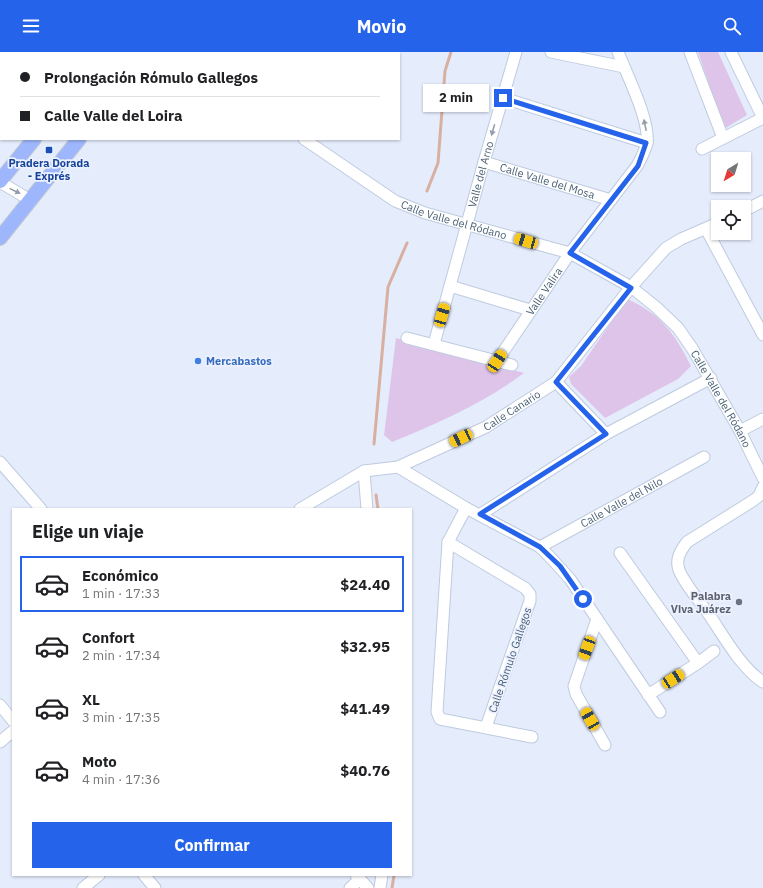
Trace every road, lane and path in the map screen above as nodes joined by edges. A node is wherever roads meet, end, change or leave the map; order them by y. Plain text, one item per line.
1 (516, 52) edge
2 (551, 52) edge
3 (618, 52) edge
4 (690, 52) edge
5 (731, 52) edge
6 (624, 67) junction
7 (503, 98) junction
8 (763, 118) edge
9 (723, 138) junction
10 (33, 140) edge
11 (78, 140) edge
12 (305, 140) edge
13 (646, 143) junction
14 (702, 149) dead end
15 (484, 162) junction
16 (0, 182) edge
17 (30, 200) junction
18 (611, 200) junction
19 (763, 201) edge
20 (751, 207) edge
21 (467, 224) junction
22 (711, 226) edge
23 (706, 229) junction
24 (0, 238) edge
25 (570, 253) junction
26 (450, 286) junction
27 (631, 288) junction
28 (530, 310) junction
29 (763, 335) edge
30 (407, 338) dead end
31 (434, 344) junction
32 (497, 361) junction
33 (512, 365) dead end
34 (710, 378) junction
35 (556, 382) junction
36 (763, 419) edge
37 (740, 431) junction
38 (606, 434) junction
39 (704, 457) dead end
40 (0, 462) edge
41 (398, 467) junction
42 (364, 471) junction
43 (763, 478) edge
44 (763, 487) edge
45 (40, 508) edge
46 (302, 508) edge
47 (367, 508) edge
48 (466, 508) junction
49 (480, 514) junction
50 (448, 542) junction
51 (540, 547) junction
52 (620, 553) dead end
53 (597, 619) junction
54 (714, 651) dead end
55 (698, 663) junction
56 (763, 682) edge
57 (648, 695) junction
58 (0, 705) edge
59 (660, 712) dead end
60 (12, 720) edge
61 (486, 727) junction
62 (12, 732) edge
63 (532, 737) dead end
64 (0, 742) edge
65 (605, 745) dead end
66 (98, 876) edge
67 (145, 876) edge
68 (382, 876) edge
69 (358, 877) edge
70 (83, 888) edge
71 (155, 888) edge
72 (350, 888) edge
73 (368, 888) edge
74 (380, 888) edge

1 - 7 street, Valle del Arno
2 - 6 street
3 - 6 street, Valle Valira
4 - 9 street
5 - 8 street
13 -> 6 street, Valle Valira
7 - 13 street
7 -> 15 street, Valle del Arno
8 - 9 street
9 - 14 street
10 - 16 main road
11 - 17 main road
12 - 21 street, Calle Valle del Ródano
13 - 18 street, Valle Valira
15 - 18 street, Calle Valle del Mosa
15 - 21 street, Valle del Arno
16 -> 17 street
17 - 24 main road
18 - 25 street, Valle Valira
19 - 20 street
21 - 25 street, Calle Valle del Ródano
21 - 26 street, Valle del Arno
22 - 23 street, Calle Canario
23 - 27 street, Calle Canario
23 - 29 street
25 - 27 street, Calle Valle del Ródano
25 - 28 street, Valle Valira
26 - 28 street
26 - 31 street, Valle del Arno
27 - 34 street, Calle Valle del Ródano
27 - 35 street, Calle Canario
28 - 32 street, Valle Valira
30 - 31 street
31 - 32 street
32 - 33 street
34 - 37 street, Calle Valle del Ródano
34 - 38 street
35 - 38 street
35 - 41 street, Calle Canario
36 - 37 street
37 - 43 street, Calle Valle del Ródano
38 - 49 street
39 - 51 street, Calle Valle del Nilo
40 - 45 street
41 - 42 street, Calle Canario
41 - 48 street
42 - 46 street, Calle Canario
42 - 47 street
44 - 56 street
48 - 49 street
48 - 50 street, Calle Rómulo Gallegos
49 - 51 street
50 - 61 street, Calle Rómulo Gallegos
50 - 61 street, Calle Rómulo Gallegos
51 - 53 street
52 - 55 street
53 - 57 street
53 - 65 street
54 - 55 street
55 - 57 street
57 - 59 street
58 - 60 street
61 - 63 street, Calle Rómulo Gallegos
62 - 64 street
66 - 70 street
67 - 71 street
68 - 74 street
69 - 72 street
69 - 73 street

